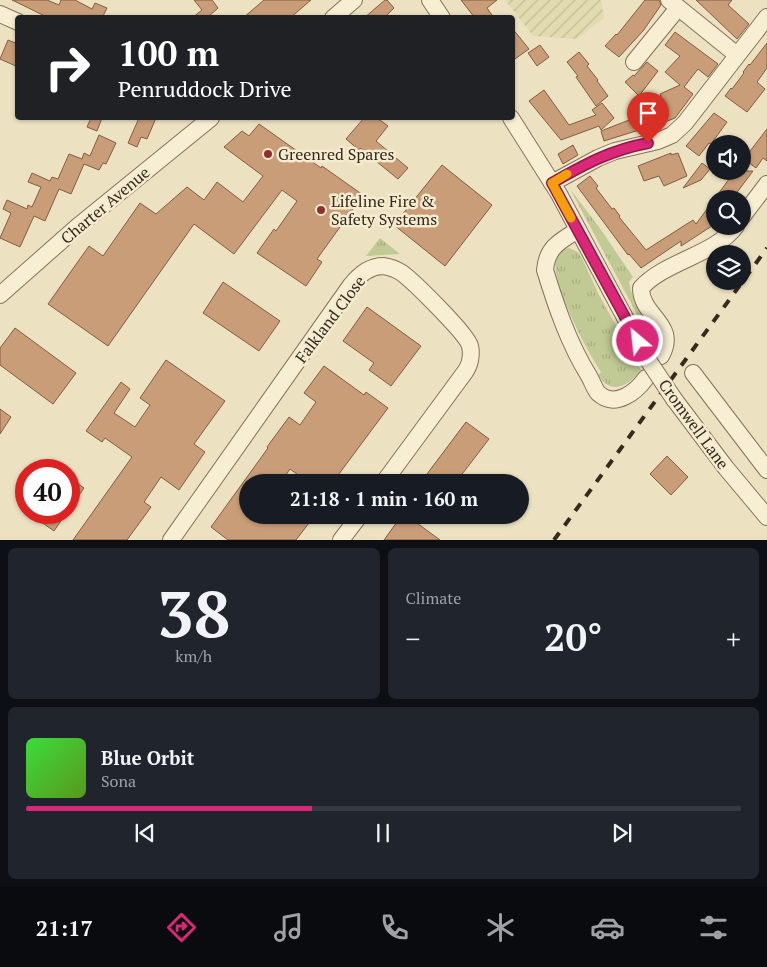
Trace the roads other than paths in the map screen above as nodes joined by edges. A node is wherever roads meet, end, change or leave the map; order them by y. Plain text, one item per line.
1 (354, 0) edge
2 (430, 0) edge
3 (674, 4) edge
4 (0, 14) edge
5 (336, 15) edge
6 (440, 15) edge
7 (767, 17) edge
8 (15, 21) edge
9 (737, 55) junction
10 (634, 62) dead end
11 (206, 120) edge
12 (512, 120) edge
13 (552, 183) junction
14 (767, 184) edge
15 (751, 205) edge
16 (578, 230) junction
17 (726, 235) edge
18 (0, 295) edge
19 (654, 357) junction
20 (693, 373) dead end
21 (646, 378) dead end
22 (767, 470) edge
23 (390, 474) edge
24 (767, 517) edge
25 (354, 524) edge
26 (171, 540) edge
27 (342, 540) edge

1 - 5 street
2 - 6 street
3 - 9 street
3 - 10 street
4 - 8 street
7 - 9 street
9 - 13 street
11 - 18 street, Charter Avenue
12 - 13 street, Cromwell Lane
13 - 16 street, Cromwell Lane
14 - 15 street
16 - 19 street, Cromwell Lane
16 - 21 street
17 - 19 street
19 - 24 street, Cromwell Lane, bridge
20 - 22 street
23 - 26 street, Falkland Close
25 - 27 street

